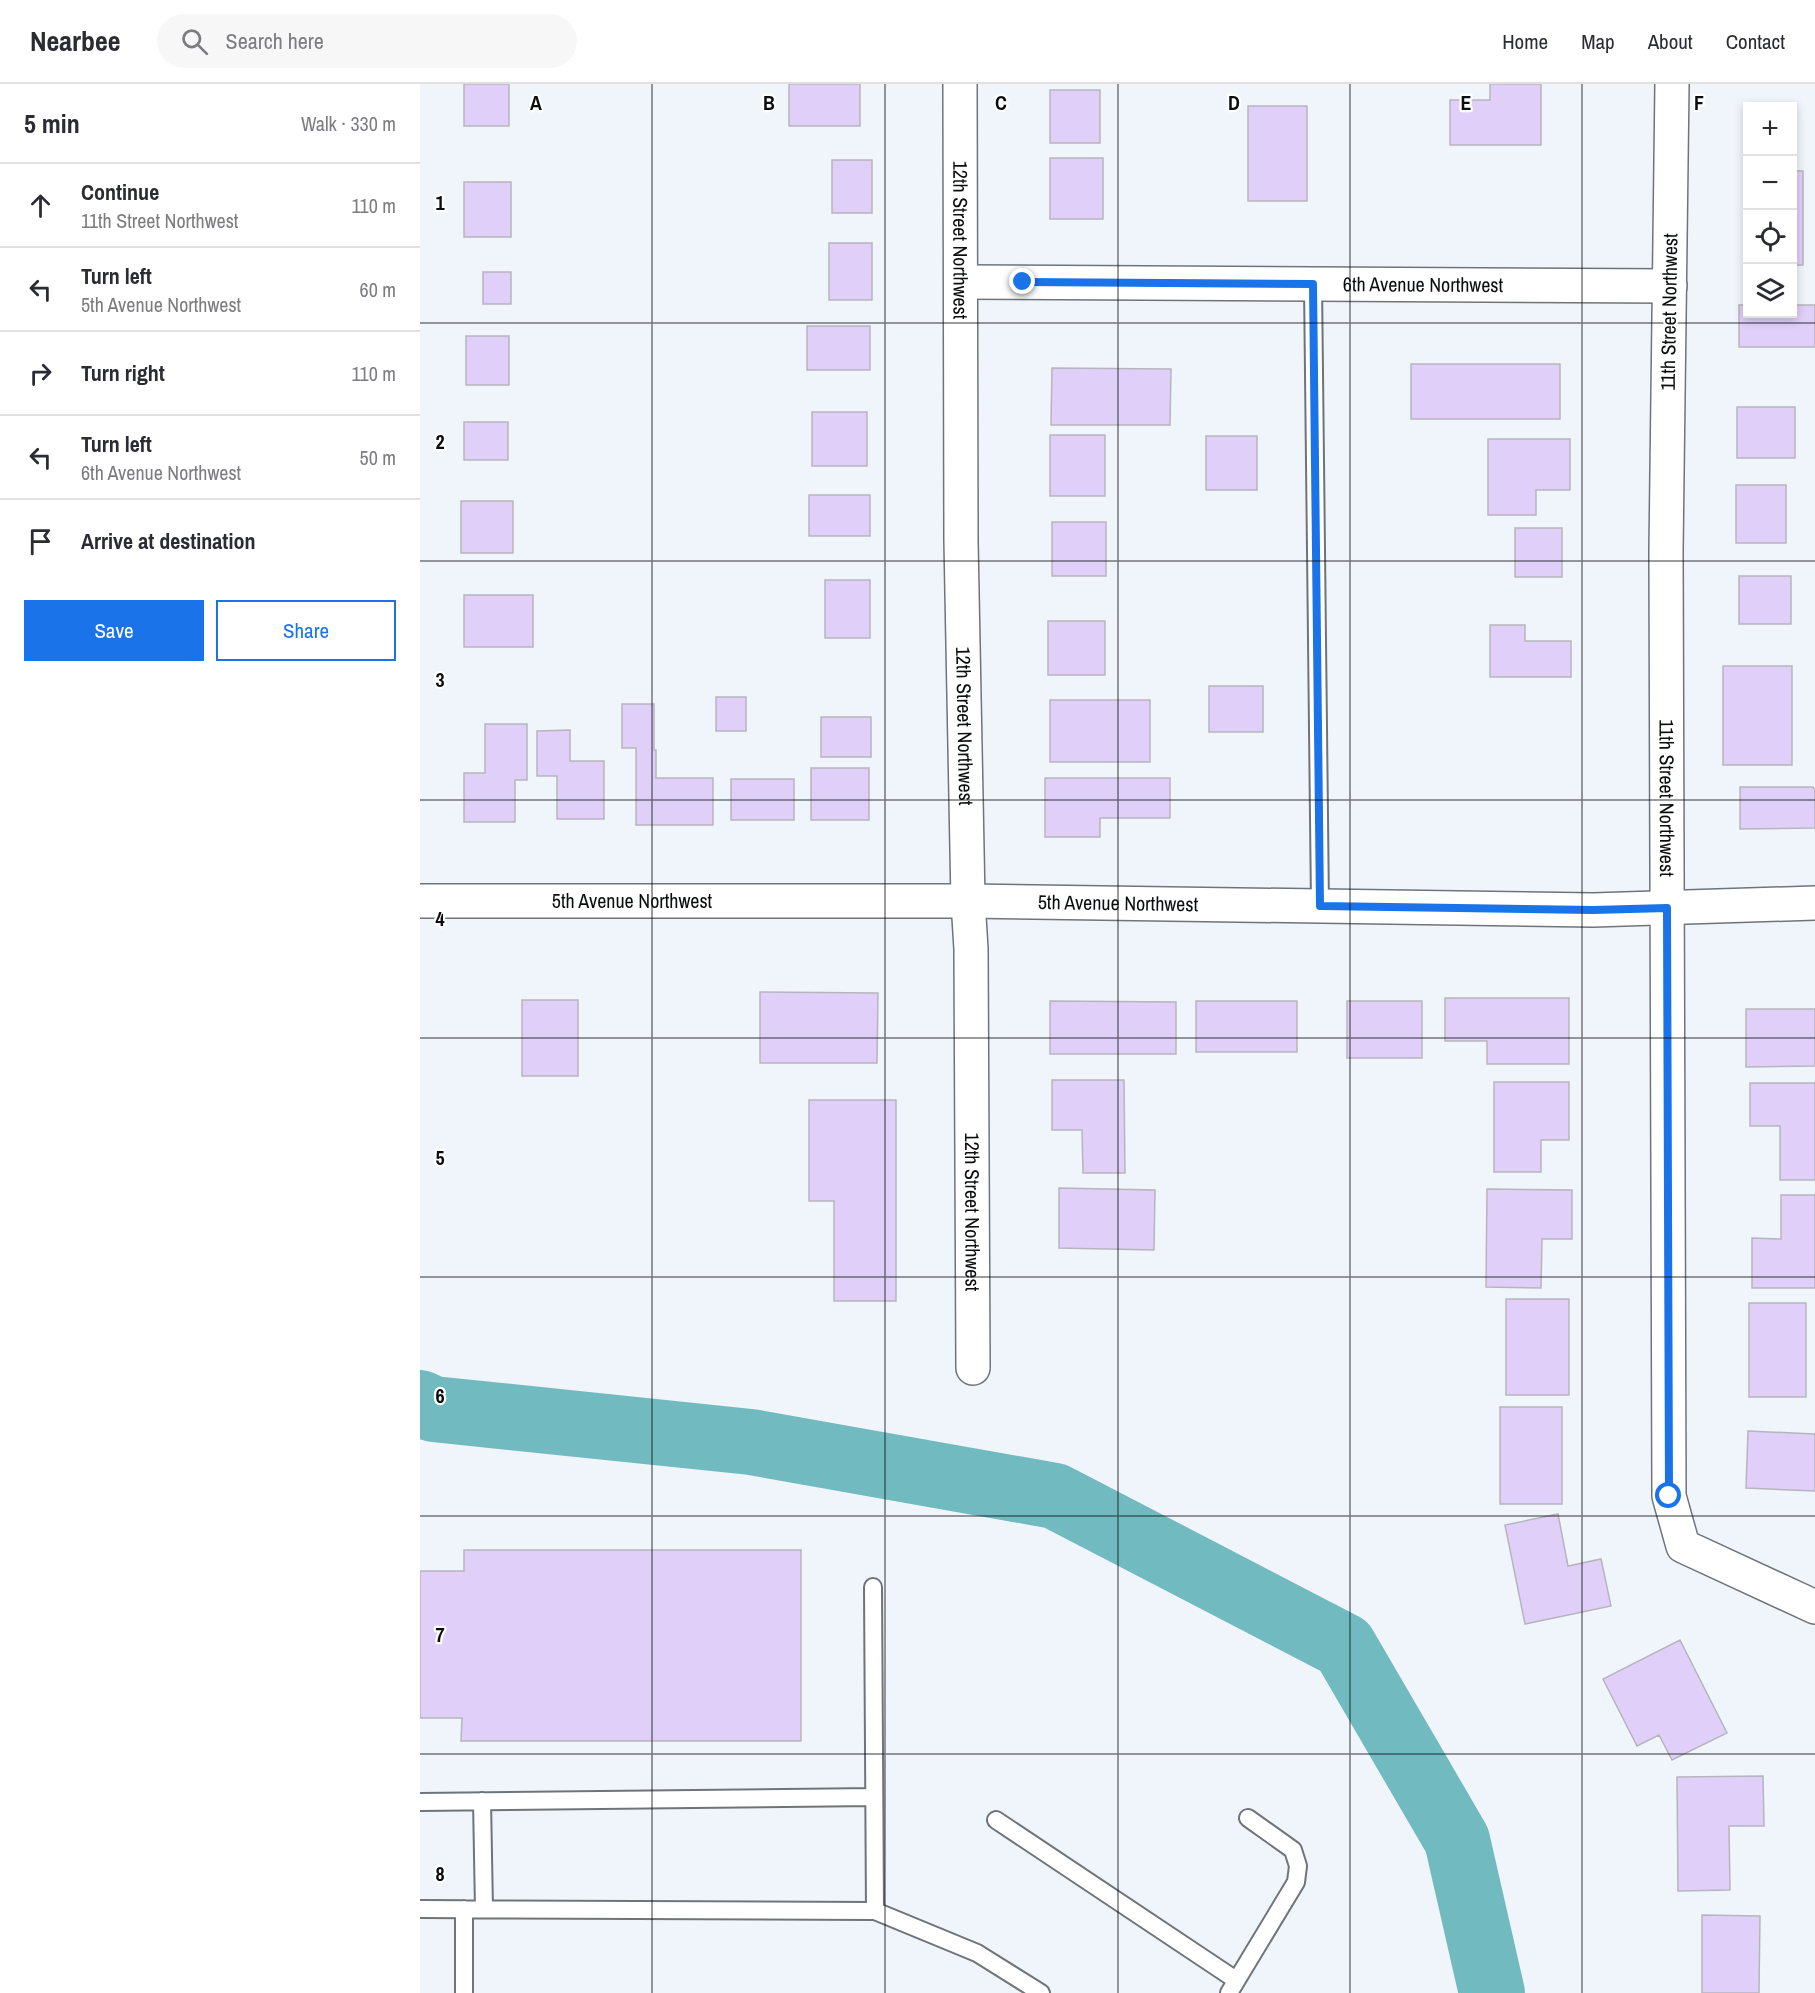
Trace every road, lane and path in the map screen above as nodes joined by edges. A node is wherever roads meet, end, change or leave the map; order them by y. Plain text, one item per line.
1 (960, 84) edge
2 (1672, 84) edge
3 (961, 282) junction
4 (1313, 284) junction
5 (1670, 286) junction
6 (420, 901) edge
7 (968, 901) junction
8 (1815, 903) edge
9 (1320, 906) junction
10 (1667, 908) junction
11 (973, 1368) dead end
12 (873, 1587) dead end
13 (1815, 1606) edge
14 (874, 1797) junction
15 (482, 1801) junction
16 (420, 1802) edge
17 (1248, 1818) dead end
18 (996, 1820) dead end
19 (420, 1909) edge
20 (464, 1909) junction
21 (484, 1909) junction
22 (875, 1911) junction
23 (1232, 1987) edge
24 (464, 1993) edge
25 (1041, 1993) edge

1 - 3 street, 12th Street Northwest
2 - 5 street, 11th Street Northwest
3 - 4 street, 6th Avenue Northwest
3 - 7 street, 12th Street Northwest
4 - 5 street, 6th Avenue Northwest
4 - 9 lane
5 - 10 street, 11th Street Northwest
6 - 7 street, 5th Avenue Northwest
7 - 9 street, 5th Avenue Northwest
7 - 11 street, 12th Street Northwest
8 - 10 street, 5th Avenue Northwest
9 - 10 street, 5th Avenue Northwest
10 - 13 street, 11th Street Northwest
12 - 14 lane
14 - 15 lane
14 - 22 lane
15 - 16 lane
15 - 21 lane
17 - 23 lane
18 - 23 lane
19 - 20 lane
20 - 21 lane
20 - 24 lane
21 - 22 lane
22 - 25 lane

